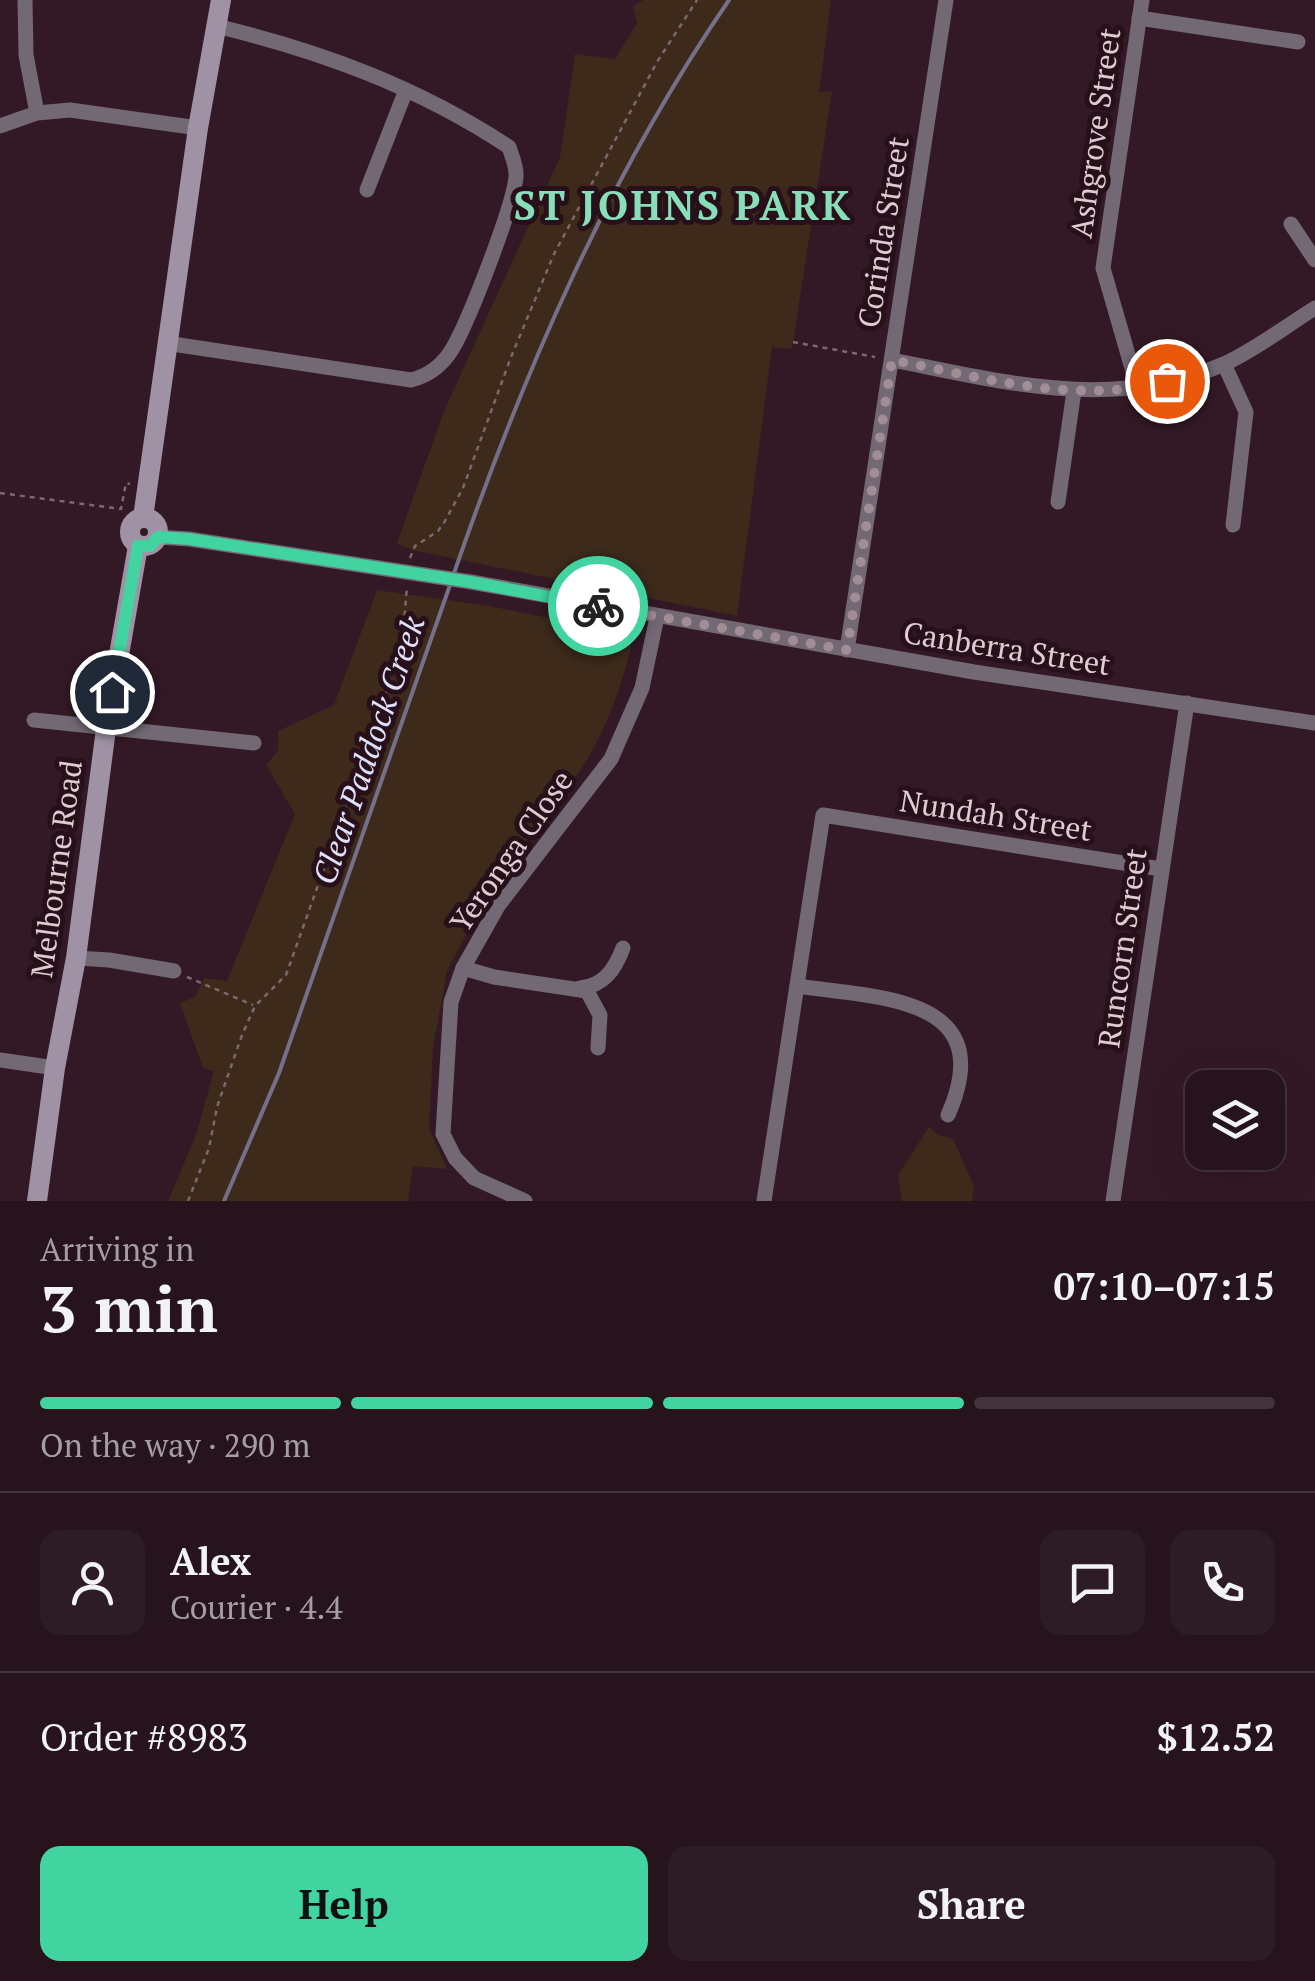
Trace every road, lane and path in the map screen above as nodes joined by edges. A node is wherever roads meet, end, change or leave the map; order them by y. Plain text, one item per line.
1 (24, 0) edge
2 (221, 0) edge
3 (697, 0) edge
4 (946, 0) edge
5 (1142, 0) edge
6 (1139, 18) junction
7 (216, 26) junction
8 (1298, 42) dead end
9 (406, 90) junction
10 (37, 114) junction
11 (0, 126) edge
12 (198, 128) junction
13 (367, 190) dead end
14 (1291, 224) dead end
15 (1315, 260) edge
16 (1315, 308) edge
17 (793, 342) dead end
18 (166, 343) junction
19 (892, 360) junction
20 (1224, 364) junction
21 (1138, 389) junction
22 (1074, 392) junction
23 (145, 486) junction
24 (0, 493) edge
25 (1058, 502) dead end
26 (1233, 525) dead end
27 (148, 541) junction
28 (410, 558) dead end
29 (407, 590) dead end
30 (656, 617) junction
31 (847, 650) junction
32 (1186, 703) junction
33 (34, 720) dead end
34 (1315, 723) edge
35 (106, 729) junction
36 (254, 743) dead end
37 (1161, 869) junction
38 (623, 948) dead end
39 (76, 958) junction
40 (463, 968) junction
41 (174, 972) joint
42 (797, 986) junction
43 (580, 988) junction
44 (255, 1006) junction
45 (598, 1048) dead end
46 (0, 1060) edge
47 (55, 1068) junction
48 (948, 1115) dead end
49 (37, 1201) edge
50 (188, 1201) edge
51 (525, 1201) edge
52 (764, 1201) edge
53 (1113, 1201) edge

1 - 10 street
2 - 7 street
3 - 28 path
4 - 19 street, Corinda Street
5 - 6 street, Ashgrove Street
6 - 8 street
6 - 21 street, Ashgrove Street
7 - 9 street
7 - 12 street
9 - 13 street
9 - 18 street
10 - 11 street
10 - 12 street
12 - 18 street
14 - 15 street
16 - 20 street
17 - 19 path
18 - 23 street
19 - 22 street
19 - 31 street, Corinda Street
20 - 21 street
20 - 26 street
21 - 22 street
22 - 25 street
23 - 24 path
23 - 27 street, Melbourne Road
27 - 30 street, Canberra Street
27 - 35 street, Melbourne Road
29 - 44 path
30 - 31 street, Canberra Street
30 - 40 street, Yeronga Close
31 - 32 street, Canberra Street
32 - 34 street, Canberra Street
32 - 37 street, Runcorn Street
33 - 35 street
35 - 36 street
35 - 39 street, Melbourne Road
37 - 42 street, Nundah Street
37 - 53 street, Runcorn Street
38 - 43 street
39 - 41 street
39 - 47 street, Melbourne Road
40 - 43 street
40 - 51 street, Yeronga Close
41 - 44 path
42 - 48 street
42 - 52 street
43 - 45 street
44 - 50 path
46 - 47 street
47 - 49 street, Melbourne Road

